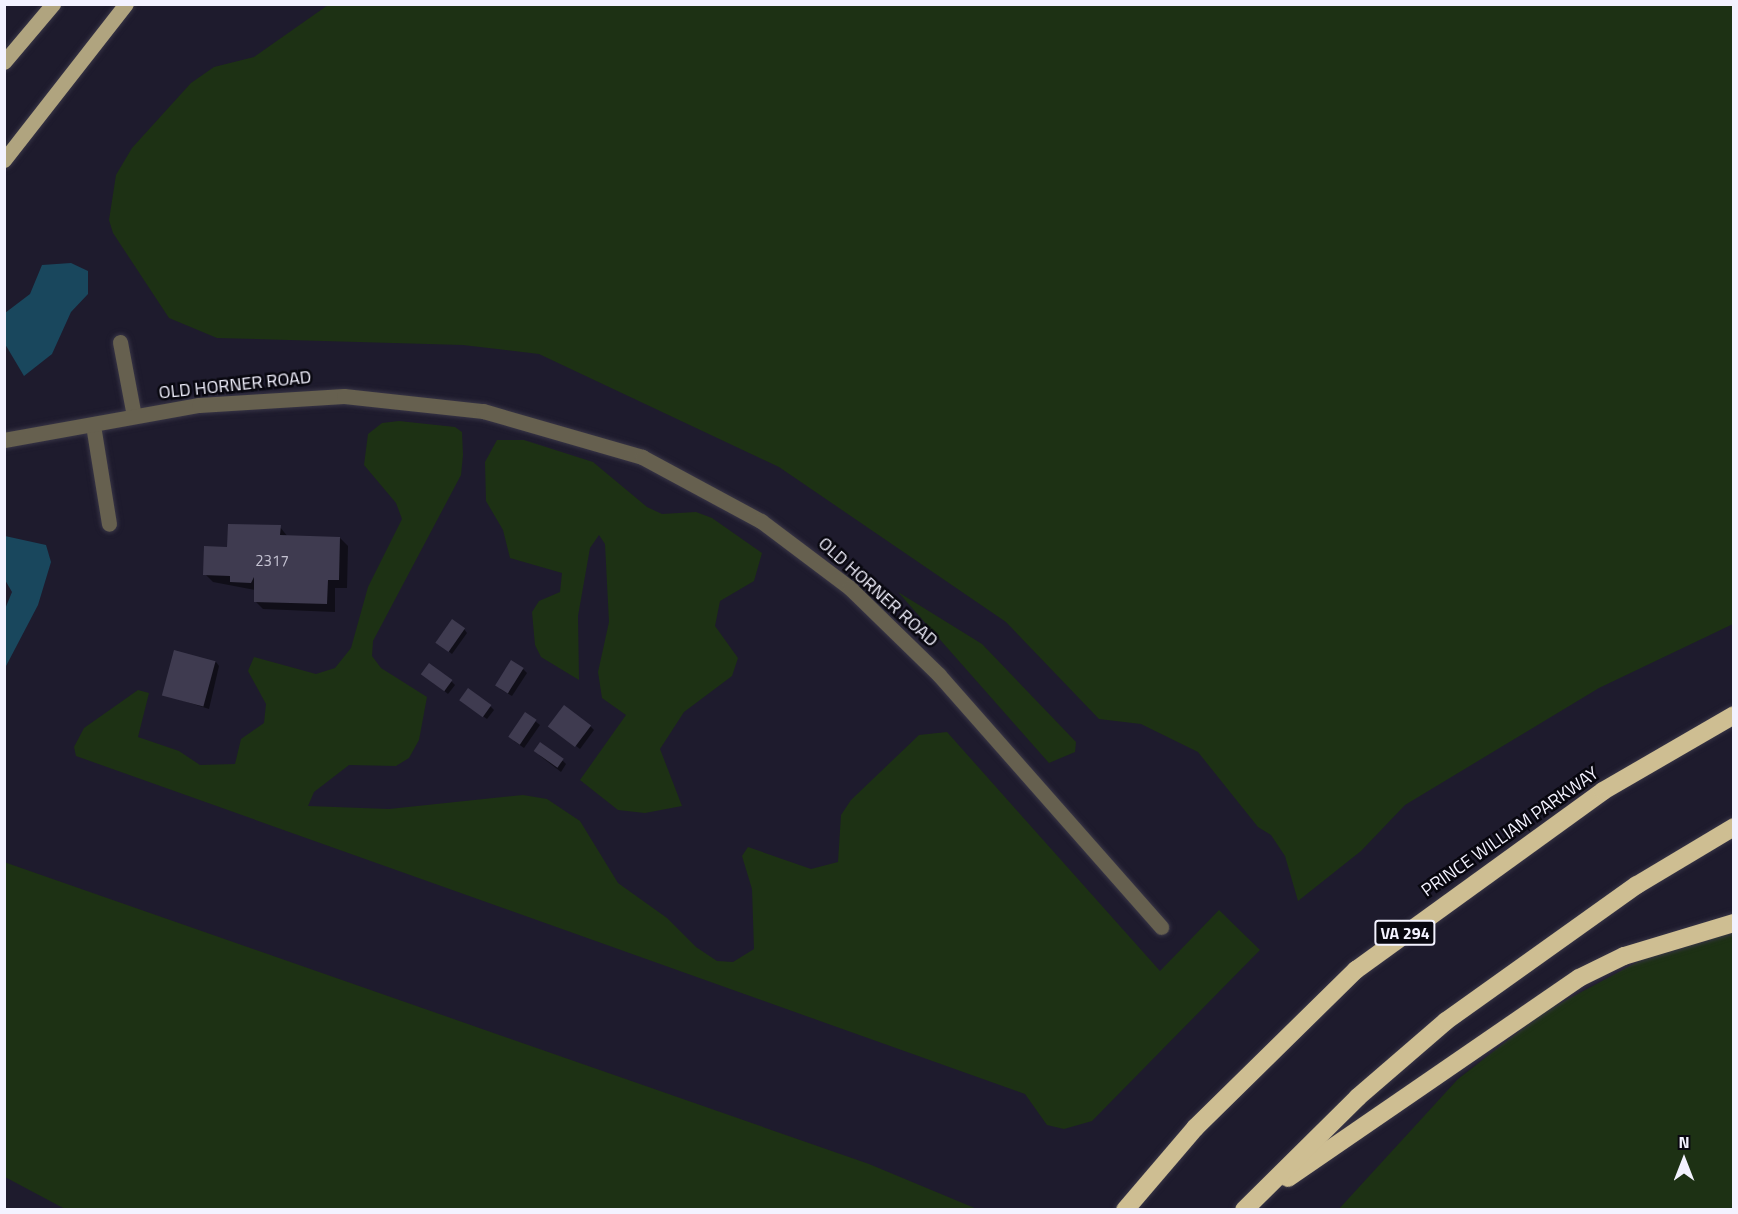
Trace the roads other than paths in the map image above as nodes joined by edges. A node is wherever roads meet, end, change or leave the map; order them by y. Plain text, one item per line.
1 (52, 4) edge
2 (126, 4) edge
3 (4, 62) edge
4 (4, 160) edge
5 (120, 342) dead end
6 (134, 416) junction
7 (93, 426) junction
8 (4, 440) edge
9 (110, 524) dead end
10 (1734, 716) edge
11 (1734, 827) edge
12 (1734, 923) edge
13 (1161, 927) dead end
14 (1195, 1128) junction
15 (1112, 1209) edge
16 (1125, 1209) edge
17 (1244, 1209) edge

1 - 3 main road
2 - 4 main road
5 - 6 street
6 - 7 street, OLD HORNER ROAD
6 - 13 street, OLD HORNER ROAD
7 - 8 street, OLD HORNER ROAD
7 - 9 street
10 - 14 highway, PRINCE WILLIAM PARKWAY / VA 294
11 - 17 highway
12 - 17 highway
14 - 15 highway
14 - 16 highway, PRINCE WILLIAM PARKWAY / VA 294

